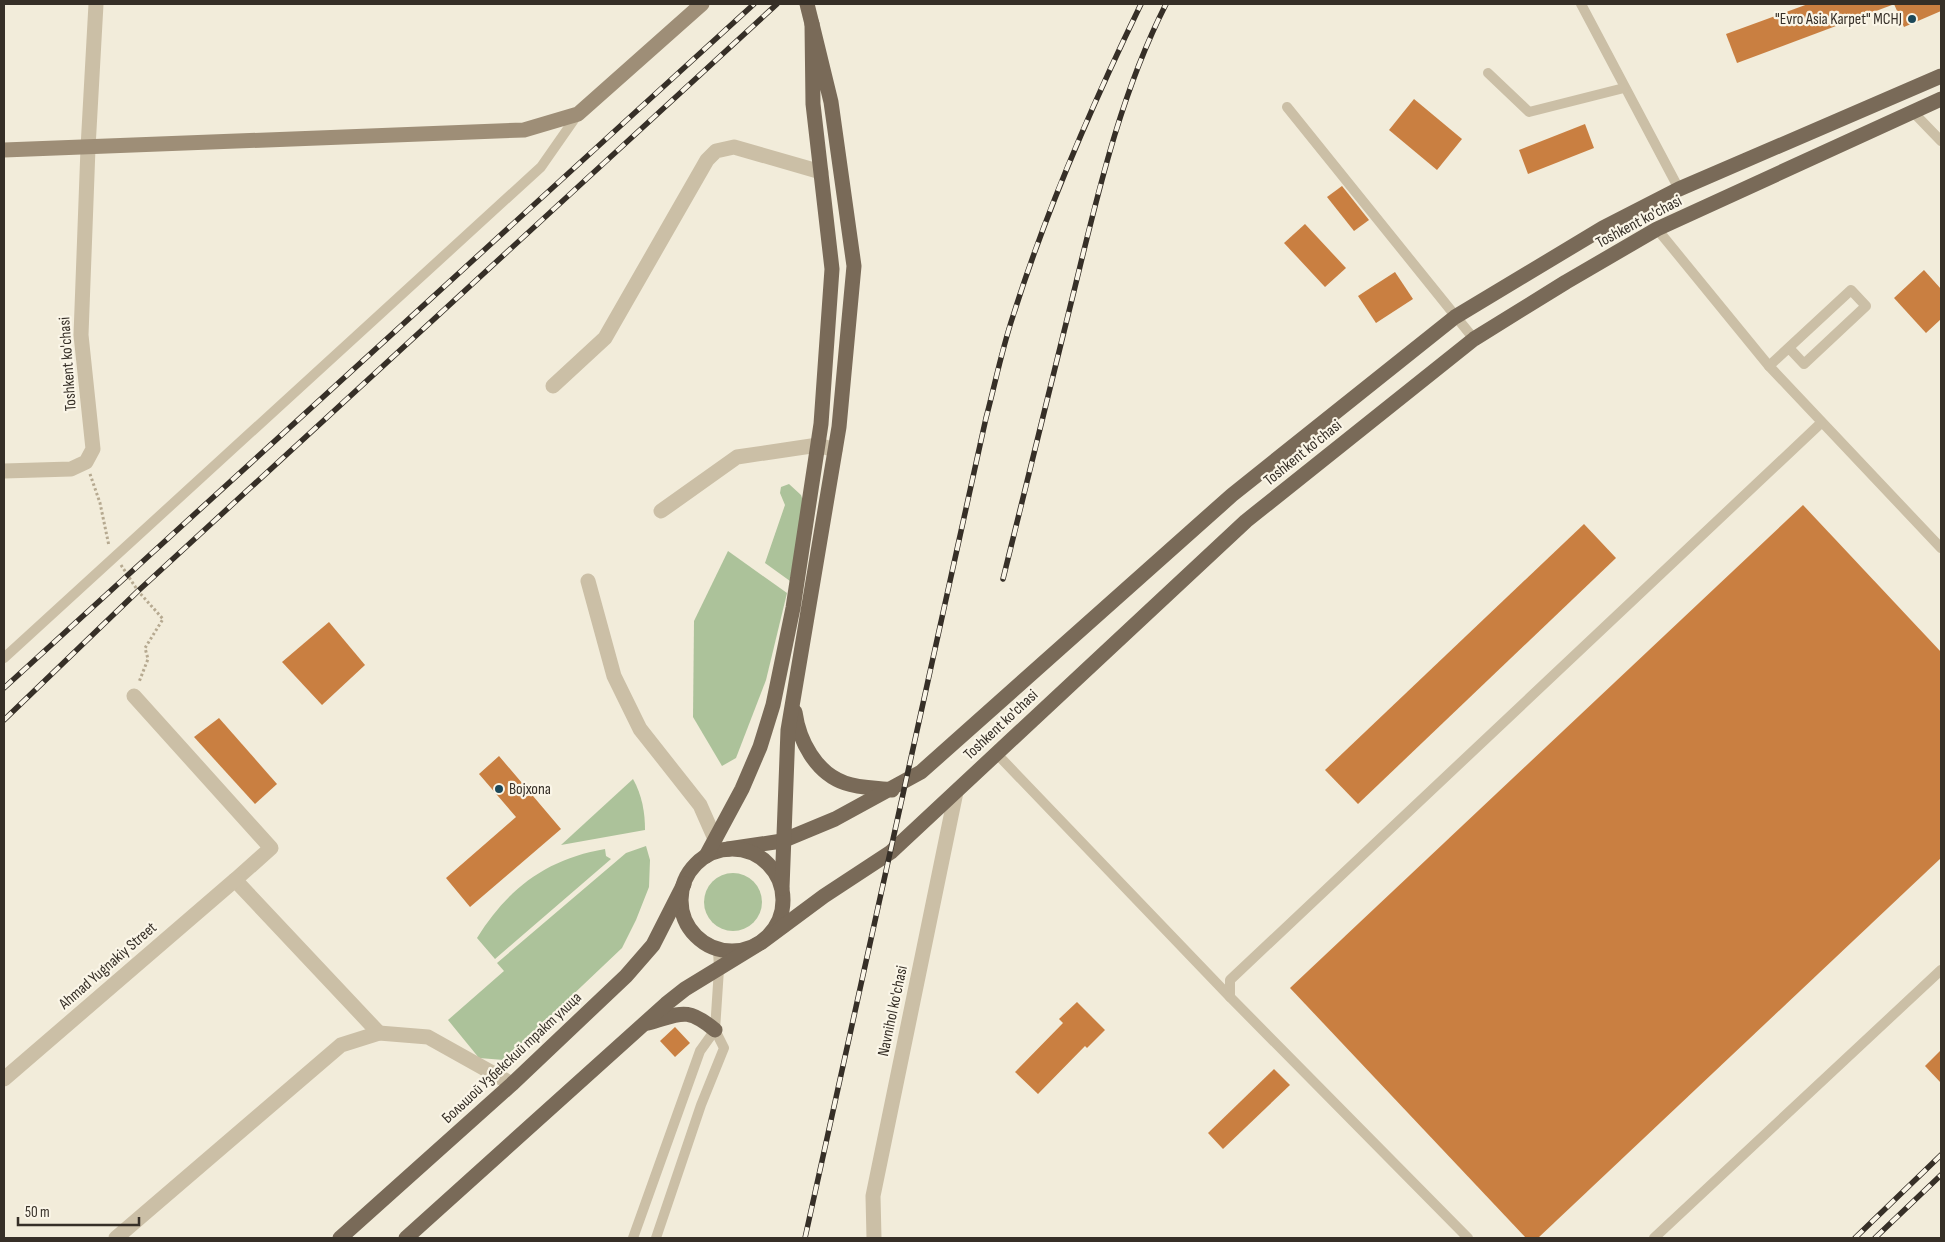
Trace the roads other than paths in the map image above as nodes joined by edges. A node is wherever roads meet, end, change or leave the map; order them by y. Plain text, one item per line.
1 (96, 4) edge
2 (702, 4) edge
3 (807, 4) edge
4 (1581, 4) edge
5 (812, 24) junction
6 (1488, 73) dead end
7 (1941, 76) edge
8 (1624, 88) junction
9 (1941, 99) edge
10 (1287, 107) dead end
11 (1913, 112) junction
12 (578, 114) junction
13 (1941, 142) edge
14 (88, 148) junction
15 (4, 150) edge
16 (821, 172) junction
17 (1679, 189) junction
18 (1658, 230) junction
19 (1455, 316) junction
20 (1474, 339) junction
21 (1788, 348) junction
22 (1769, 366) junction
23 (553, 386) dead end
24 (1821, 423) junction
25 (818, 445) junction
26 (835, 450) junction
27 (4, 471) edge
28 (661, 511) dead end
29 (1941, 548) edge
30 (588, 581) dead end
31 (4, 658) edge
32 (134, 696) road end
33 (794, 698) junction
34 (996, 752) junction
35 (892, 790) junction
36 (956, 792) junction
37 (715, 839) junction
38 (782, 841) junction
39 (728, 849) junction
40 (706, 856) junction
41 (235, 880) junction
42 (684, 884) junction
43 (782, 888) junction
44 (762, 942) junction
45 (718, 950) junction
46 (719, 969) junction
47 (1941, 970) edge
48 (1230, 997) junction
49 (641, 1025) junction
50 (715, 1030) junction
51 (379, 1033) junction
52 (4, 1079) edge
53 (512, 1084) junction
54 (116, 1238) edge
55 (340, 1238) edge
56 (406, 1238) edge
57 (633, 1238) edge
58 (656, 1238) edge
59 (874, 1238) edge
60 (1468, 1238) edge
61 (1654, 1238) edge

1 - 14 street, Toshkent ko'chasi
2 - 12 street
3 - 5 main road
4 - 8 lane
5 - 16 main road
5 - 26 main road
6 - 8 lane
7 - 17 main road, Toshkent ko'chasi
8 - 17 lane
9 - 11 main road, Toshkent ko'chasi
10 - 19 lane
11 - 13 lane
11 - 18 main road, Toshkent ko'chasi
12 - 14 street
12 - 31 lane
14 - 15 street
14 - 27 street, Toshkent ko'chasi
16 - 23 street
16 - 25 main road
17 - 19 main road, Toshkent ko'chasi
18 - 20 main road, Toshkent ko'chasi
18 - 22 lane
19 - 20 lane
19 - 35 main road, Toshkent ko'chasi
20 - 34 main road, Toshkent ko'chasi
21 - 21 lane
21 - 22 lane
22 - 24 lane
24 - 29 lane
24 - 48 lane
25 - 26 street
25 - 28 street
25 - 37 main road
26 - 33 main road
30 - 37 street
32 - 41 street, Ahmad Yugnakiy Street
33 - 35 main road
33 - 38 main road
34 - 36 main road, Toshkent ko'chasi
34 - 48 lane
35 - 38 main road, Toshkent ko'chasi
36 - 44 main road, Toshkent ko'chasi
36 - 59 street, Navnihol ko'chasi
37 - 40 main road
38 - 39 main road, Toshkent ko'chasi
38 - 43 main road
39 - 40 main road
39 - 43 main road
40 - 42 main road
41 - 51 street
41 - 52 street, Ahmad Yugnakiy Street
42 - 45 main road
42 - 53 main road, Большой Узбекский тракт улица
43 - 44 main road
44 - 45 main road
44 - 46 main road
45 - 46 lane
46 - 49 main road
46 - 50 lane
47 - 61 lane
48 - 60 lane
49 - 50 main road
49 - 56 main road
50 - 57 lane
50 - 58 lane
51 - 53 street
51 - 54 street
53 - 55 main road, Большой Узбекский тракт улица

